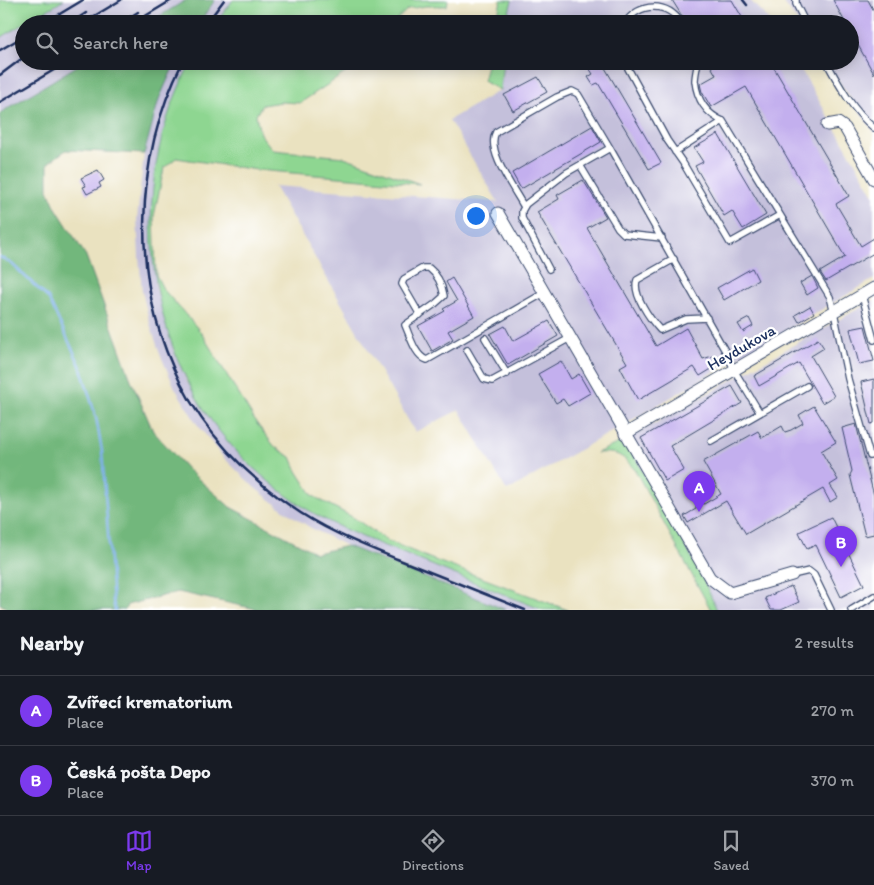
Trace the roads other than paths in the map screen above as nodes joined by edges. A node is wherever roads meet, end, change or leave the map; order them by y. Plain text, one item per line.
1 (796, 0) edge
2 (633, 15) edge
3 (677, 15) edge
4 (802, 15) edge
5 (629, 70) edge
6 (697, 70) edge
7 (831, 70) edge
8 (723, 121) junction
9 (826, 125) dead end
10 (874, 128) edge
11 (610, 148) junction
12 (675, 152) junction
13 (580, 164) junction
14 (874, 179) edge
15 (524, 206) junction
16 (498, 213) dead end
17 (780, 215) junction
18 (662, 238) junction
19 (674, 259) junction
20 (549, 269) dead end
21 (874, 288) edge
22 (544, 293) junction
23 (862, 295) junction
24 (834, 312) junction
25 (420, 315) junction
26 (707, 318) junction
27 (485, 338) dead end
28 (570, 338) junction
29 (874, 340) edge
30 (467, 350) dead end
31 (734, 370) junction
32 (507, 374) junction
33 (807, 386) dead end
34 (760, 413) junction
35 (625, 434) junction
36 (711, 441) dead end
37 (874, 455) edge
38 (792, 575) joint
39 (874, 596) edge
40 (831, 610) edge
41 (851, 610) edge

1 - 4 lane
2 - 3 lane
5 - 12 lane
6 - 8 lane
7 - 10 lane
8 - 12 lane
8 - 17 lane
9 - 14 street
11 - 13 lane
11 - 15 lane
11 - 18 lane
12 - 17 lane
13 - 15 lane
13 - 18 lane
15 - 20 lane
16 - 22 street
17 - 24 lane
18 - 19 lane
19 - 26 lane
19 - 26 lane
21 - 23 street, Heydukova
22 - 25 lane
22 - 28 street
23 - 24 street, Heydukova
23 - 29 lane
24 - 31 street, Heydukova
24 - 37 lane
25 - 25 lane
26 - 31 lane
27 - 32 lane
28 - 32 lane
28 - 35 street
30 - 32 lane
31 - 34 lane
31 - 35 street, Heydukova
33 - 34 lane
34 - 36 lane
35 - 38 street
38 - 40 lane
39 - 41 lane

